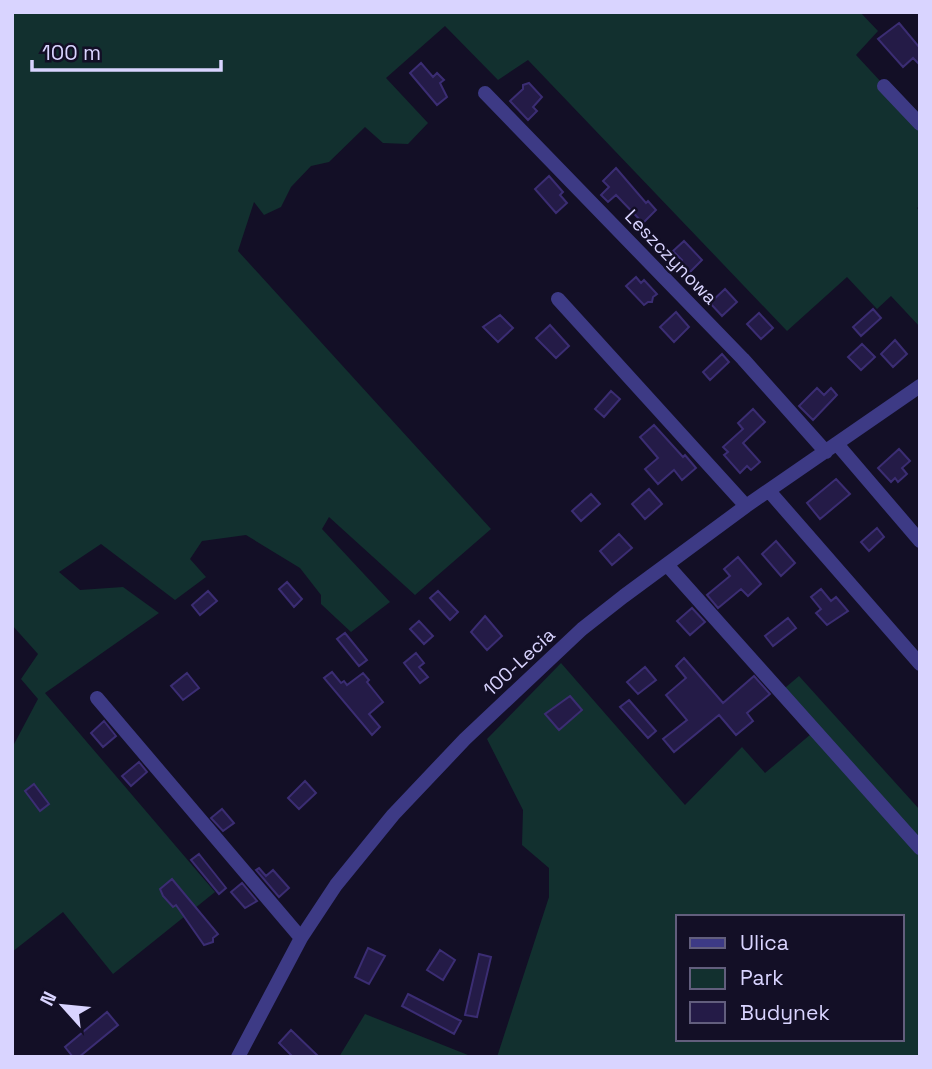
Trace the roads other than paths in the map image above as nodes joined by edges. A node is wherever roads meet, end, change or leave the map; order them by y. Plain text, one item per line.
1 (884, 86) dead end
2 (485, 93) dead end
3 (920, 124) edge
4 (558, 299) dead end
5 (920, 386) edge
6 (832, 448) junction
7 (769, 491) junction
8 (747, 506) junction
9 (920, 541) edge
10 (668, 566) junction
11 (920, 664) edge
12 (97, 698) dead end
13 (920, 848) edge
14 (301, 938) junction
15 (238, 1057) edge

1 - 3 street
2 - 6 street, Leszczynowa
4 - 8 street
5 - 6 street, 100-Lecia
6 - 7 street, 100-Lecia
6 - 9 street, Leszczynowa
7 - 8 street, 100-Lecia
7 - 11 street
8 - 10 street, 100-Lecia
10 - 13 street
10 - 14 street, 100-Lecia
12 - 14 street
14 - 15 street, 100-Lecia

